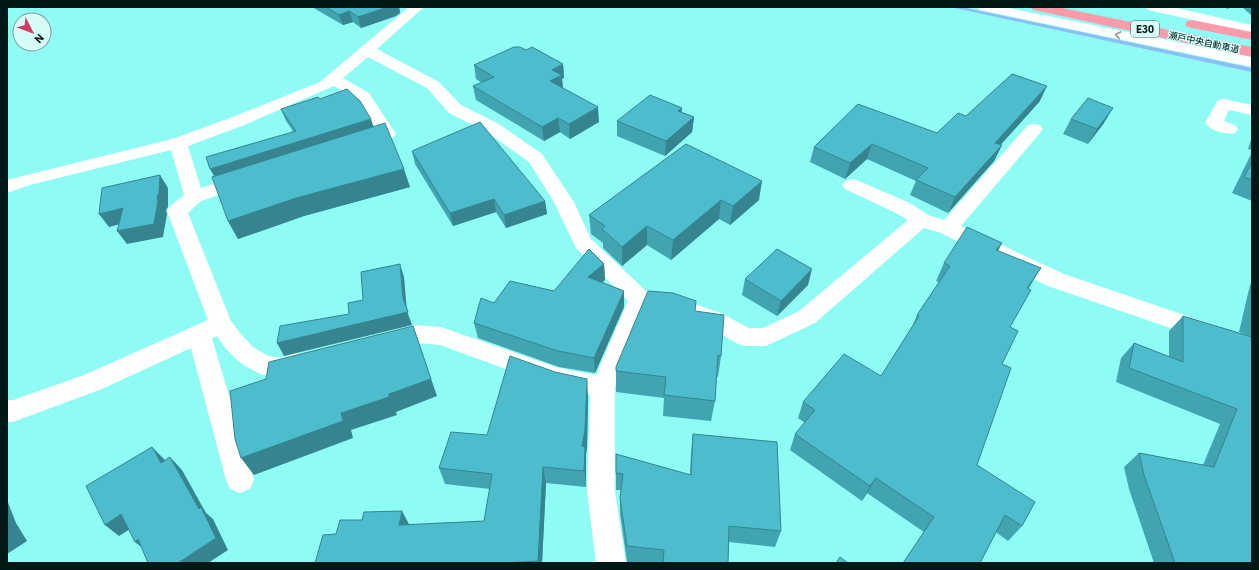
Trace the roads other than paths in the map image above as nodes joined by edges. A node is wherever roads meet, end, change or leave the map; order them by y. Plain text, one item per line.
1 (418, 7) edge
2 (984, 7) edge
3 (1038, 7) edge
4 (1154, 7) edge
5 (1139, 13) dead end
6 (1252, 29) edge
7 (1252, 36) edge
8 (367, 50) junction
9 (1252, 52) edge
10 (1252, 62) edge
11 (332, 79) junction
12 (1252, 110) edge
13 (1034, 129) dead end
14 (1229, 129) dead end
15 (178, 143) junction
16 (357, 144) edge
17 (261, 175) edge
18 (852, 185) dead end
19 (7, 187) edge
20 (194, 197) junction
21 (921, 220) junction
22 (948, 228) junction
23 (640, 299) junction
24 (210, 329) junction
25 (364, 347) edge
26 (1252, 347) edge
27 (318, 358) edge
28 (603, 387) junction
29 (7, 411) edge
30 (240, 480) dead end
31 (611, 563) edge

1 - 8 street
10 -> 2 street
3 - 9 highway, 瀬戸中央自動車道 / E30
4 - 6 street
5 - 7 highway, 瀬戸中央自動車道 / E30
8 - 11 street
8 - 23 street
11 - 15 street
11 - 16 street
12 - 14 street
13 - 22 street
15 - 19 street
15 - 20 street
17 - 20 street
18 - 21 street
20 - 24 street
21 - 22 street
21 - 23 street
22 - 26 street
23 - 28 street
24 - 27 street
24 - 29 street
24 - 30 street
25 - 28 street
28 - 31 street

